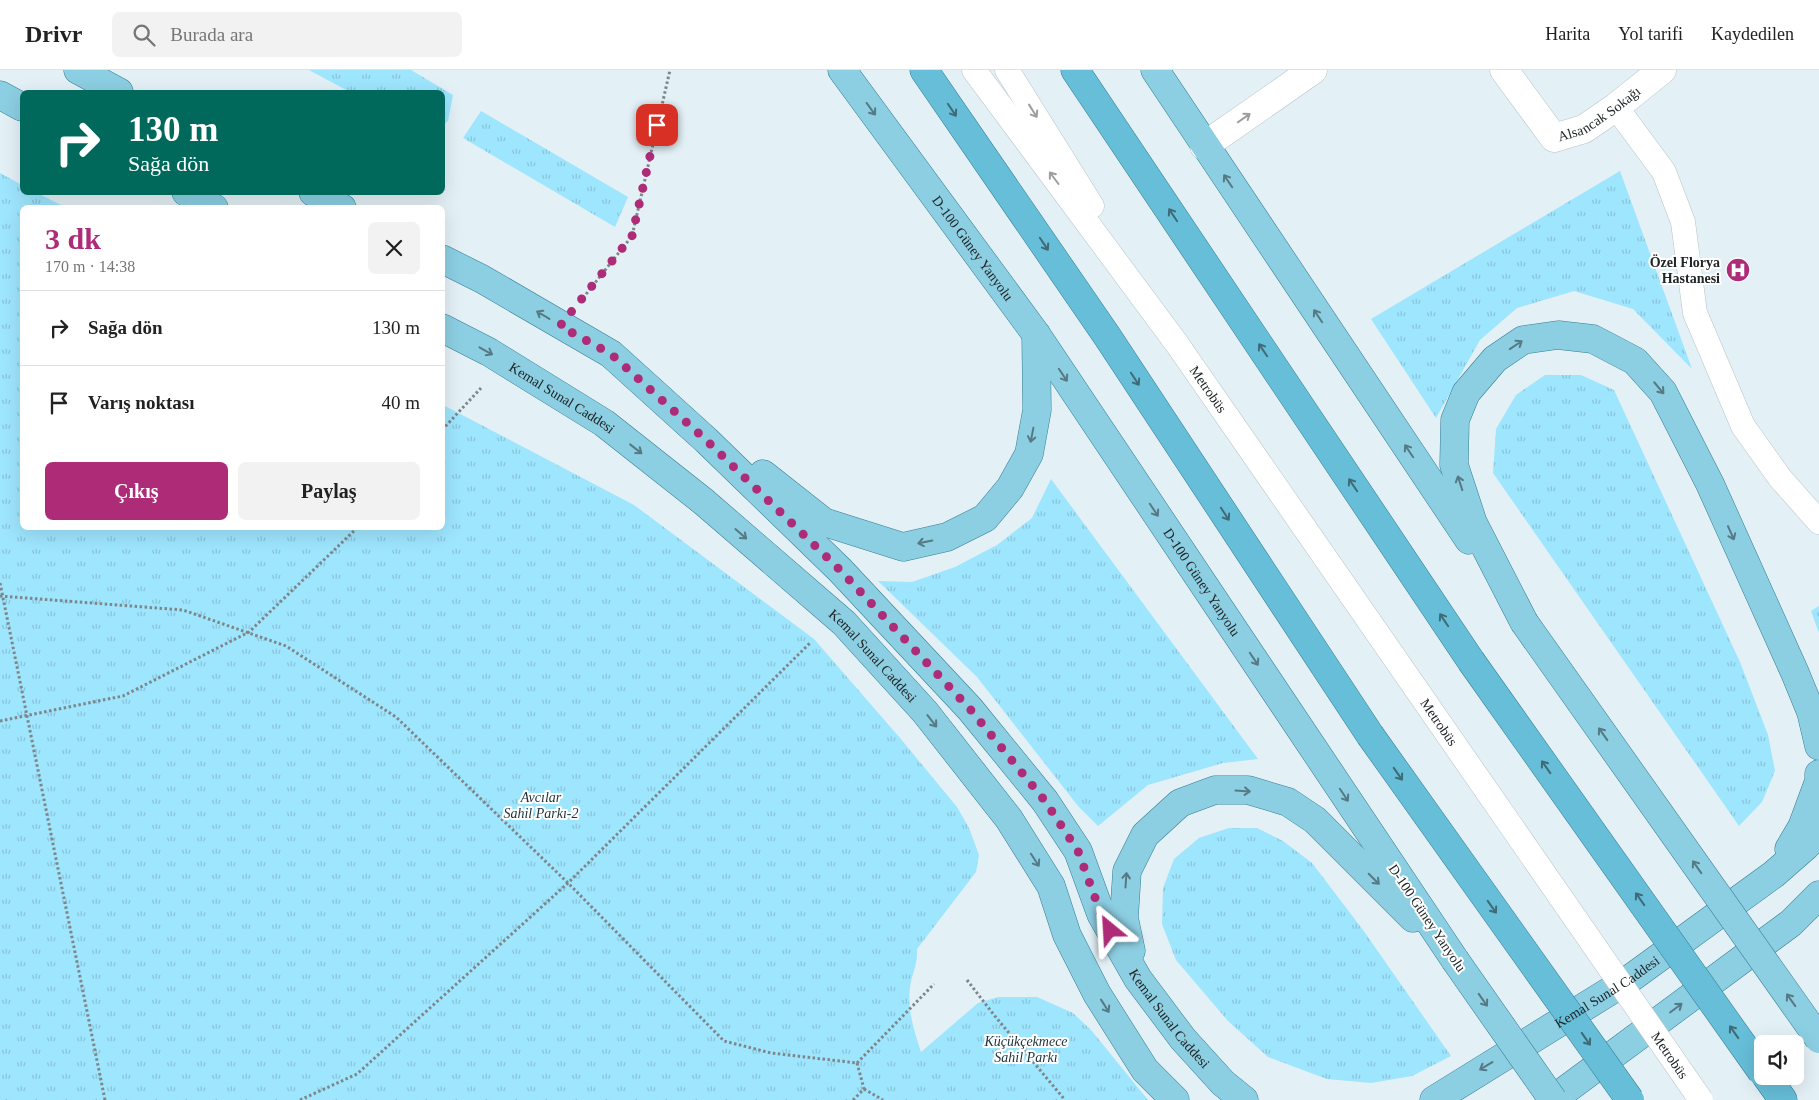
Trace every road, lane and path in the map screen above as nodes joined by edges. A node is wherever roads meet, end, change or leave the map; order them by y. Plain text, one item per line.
1 (78, 70) edge
2 (670, 70) edge
3 (842, 70) edge
4 (924, 70) edge
5 (974, 70) edge
6 (1007, 70) edge
7 (1075, 70) edge
8 (1155, 70) edge
9 (1313, 70) edge
10 (1504, 70) edge
11 (1662, 70) edge
12 (115, 90) edge
13 (0, 95) edge
14 (20, 106) edge
15 (1616, 107) junction
16 (1204, 146) junction
17 (191, 195) edge
18 (318, 195) edge
19 (209, 205) edge
20 (337, 205) edge
21 (445, 260) edge
22 (560, 326) junction
23 (445, 330) edge
24 (1036, 334) junction
25 (1178, 344) junction
26 (505, 362) junction
27 (445, 427) edge
28 (706, 440) junction
29 (1819, 522) edge
30 (355, 530) edge
31 (0, 583) edge
32 (1, 596) edge
33 (837, 616) junction
34 (1524, 622) junction
35 (249, 632) junction
36 (26, 716) junction
37 (0, 721) edge
38 (1819, 746) edge
39 (1819, 774) edge
40 (1819, 831) edge
41 (1774, 874) junction
42 (568, 883) junction
43 (1819, 896) edge
44 (1819, 923) edge
45 (1773, 936) junction
46 (1455, 960) junction
47 (1138, 979) junction
48 (967, 980) dead end
49 (934, 984) dead end
50 (1819, 1040) edge
51 (1754, 1061) edge
52 (857, 1063) junction
53 (1772, 1085) edge
54 (864, 1089) junction
55 (105, 1100) edge
56 (300, 1100) edge
57 (853, 1100) edge
58 (883, 1100) edge
59 (1065, 1100) edge
60 (1175, 1100) edge
61 (1244, 1100) edge
62 (1434, 1100) edge
63 (1552, 1100) edge
64 (1630, 1100) edge
65 (1701, 1100) edge
66 (1783, 1100) edge

1 - 12 main road
2 - 22 path
3 -> 24 main road, D-100 Güney Yanyolu
4 -> 64 highway, bridge
25 -> 5 lane, Metrobüs
6 -> 25 lane, Metrobüs
51 -> 7 highway, bridge
8 - 16 main road
16 -> 9 street
10 - 15 street, Alsancak Sokağı
11 - 15 street, Alsancak Sokağı
13 - 14 main road
15 - 29 lane
34 -> 16 main road
17 - 19 main road
18 - 20 main road
22 -> 21 main road, Kemal Sunal Caddesi
22 - 28 main road, Kemal Sunal Caddesi
23 -> 26 main road, Kemal Sunal Caddesi
24 -> 28 main road
24 -> 46 main road, D-100 Güney Yanyolu
25 - 65 lane, Metrobüs, bridge
26 - 27 path
26 -> 33 main road, Kemal Sunal Caddesi
28 - 47 main road, Kemal Sunal Caddesi
30 - 35 path
31 - 32 path
32 - 35 path
32 - 36 path
33 - 42 path
33 -> 60 main road, Kemal Sunal Caddesi
34 -> 38 main road
50 -> 34 main road, bridge
35 - 36 path
35 - 42 path
36 - 37 path
36 - 55 path
39 - 41 main road
40 - 41 main road, Kemal Sunal Caddesi
41 -> 62 main road, Kemal Sunal Caddesi
42 - 52 path
42 - 56 path
43 - 45 main road
44 - 45 main road
63 -> 45 main road
47 -> 46 main road
46 -> 63 main road, D-100 Güney Yanyolu, bridge
47 - 61 main road, Kemal Sunal Caddesi
48 - 59 path
49 - 52 path
52 - 54 path
53 - 66 highway
54 - 57 path
54 - 58 path

